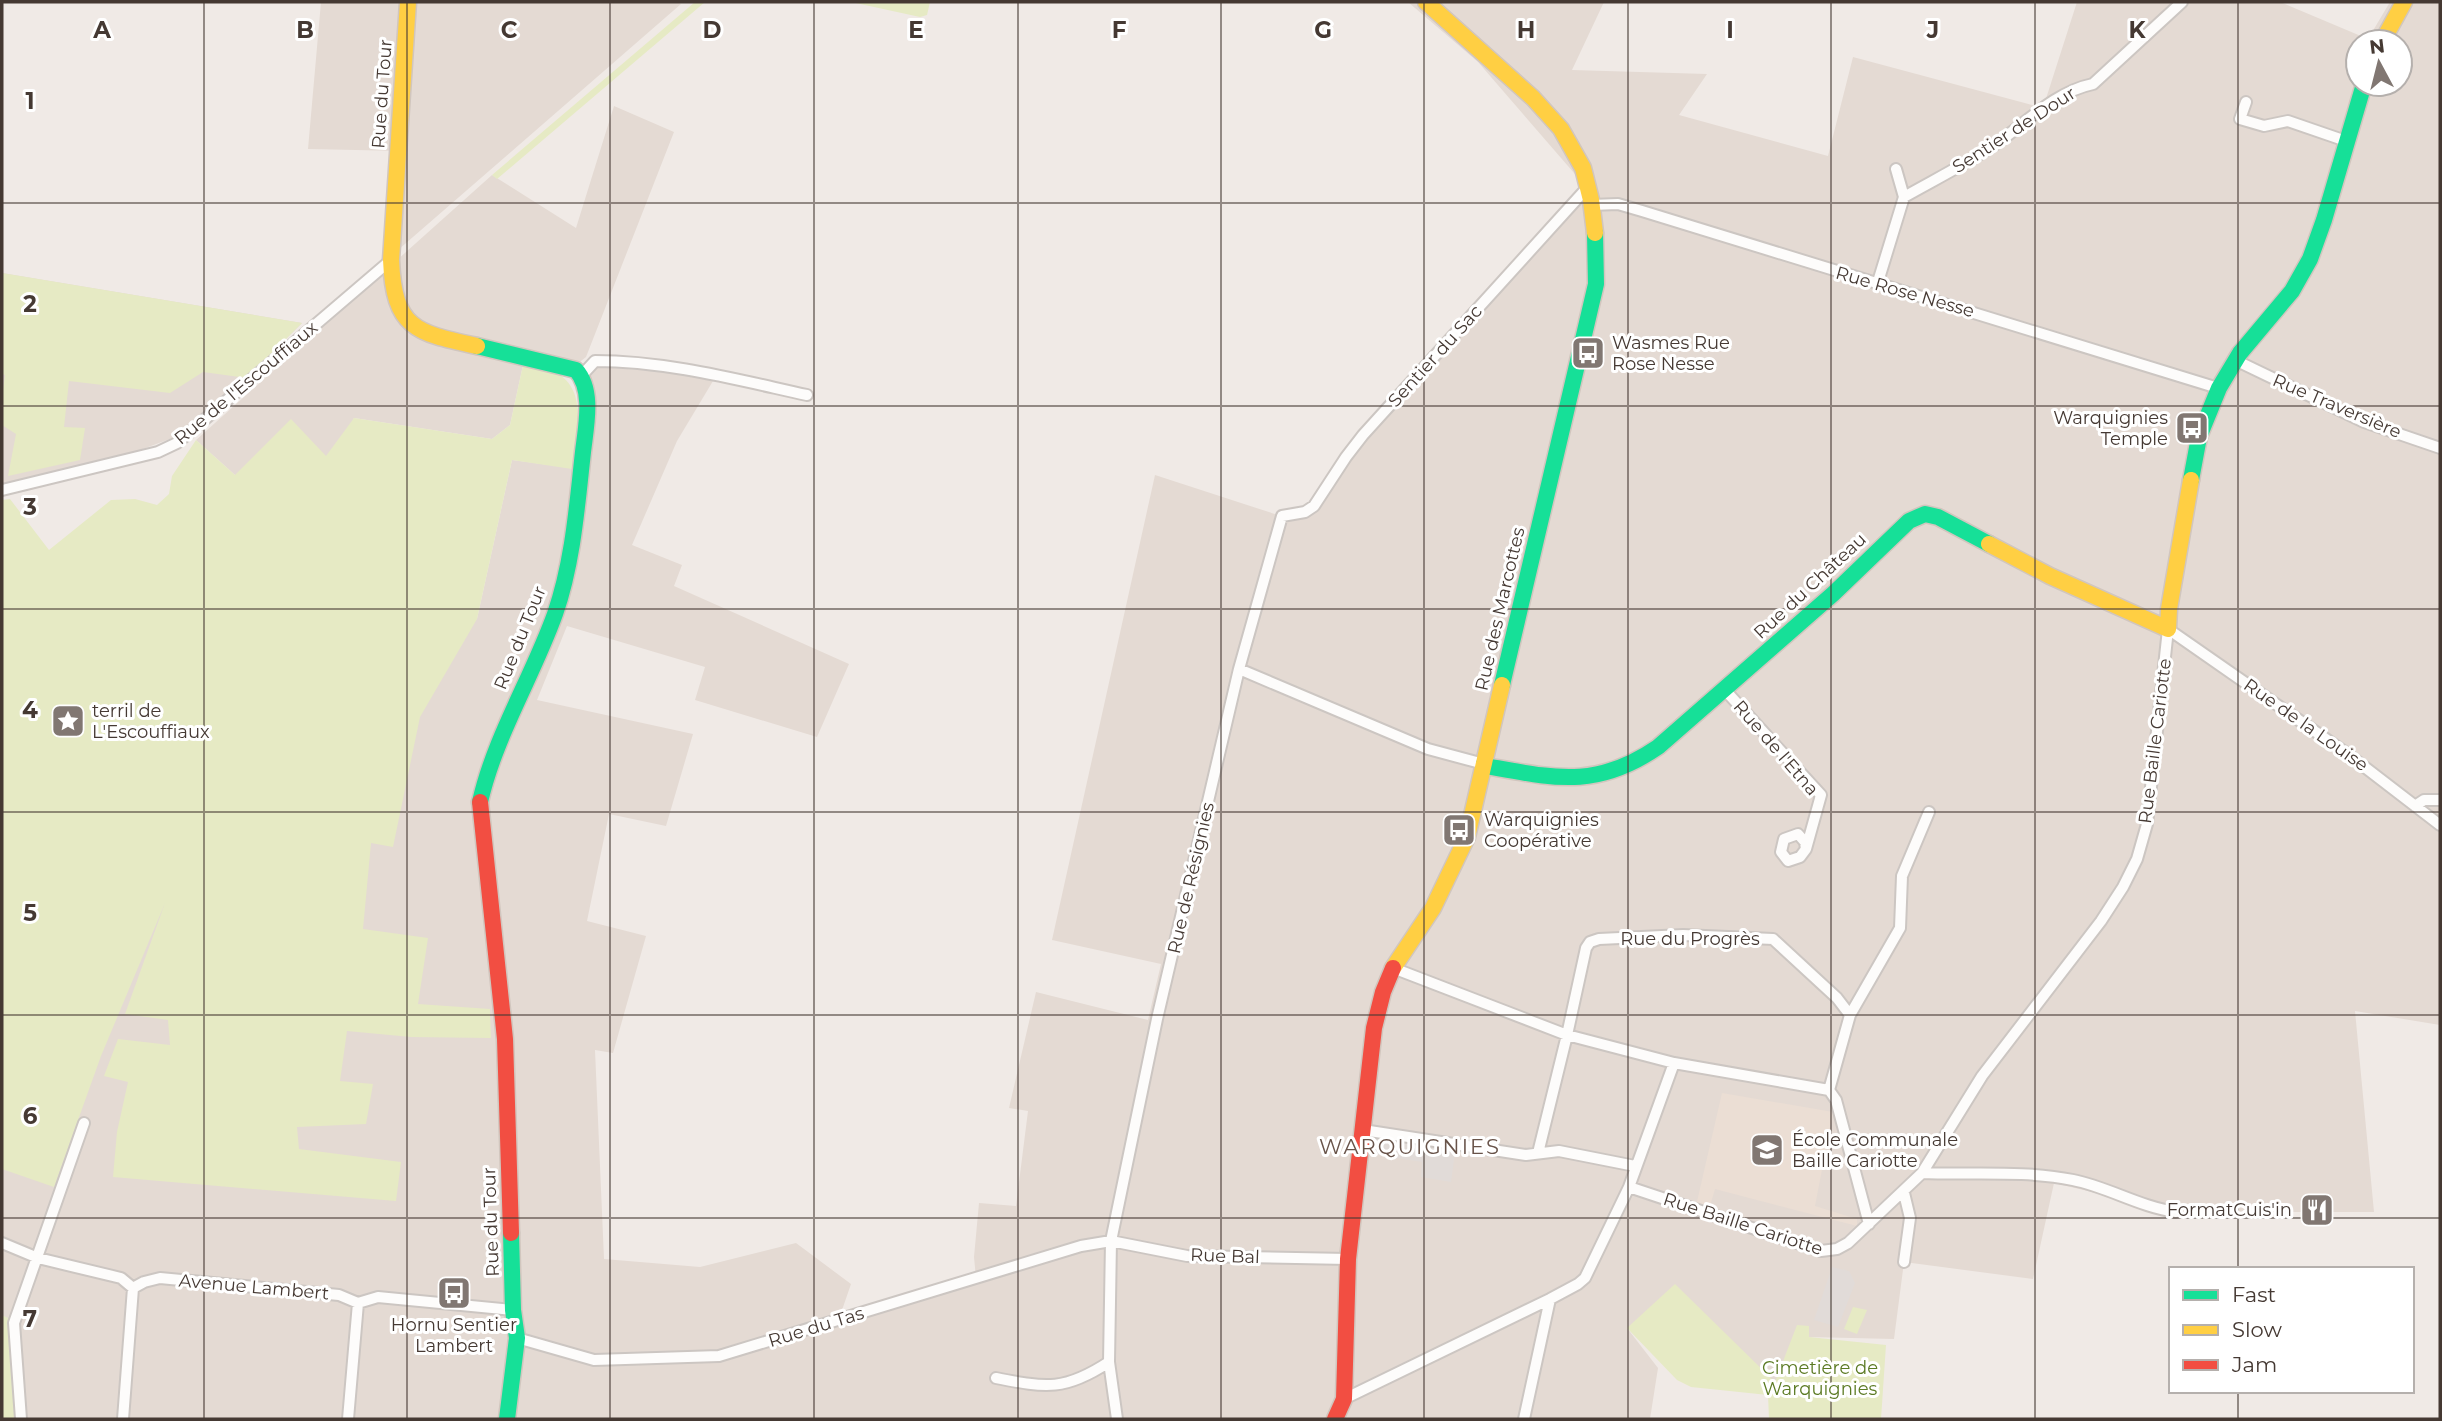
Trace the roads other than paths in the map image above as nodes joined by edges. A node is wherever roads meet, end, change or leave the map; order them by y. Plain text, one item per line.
1 (408, 2) edge
2 (1426, 2) edge
3 (2182, 2) edge
4 (2404, 2) edge
5 (2390, 28) edge
6 (2360, 98) edge
7 (2246, 102) dead end
8 (2346, 141) junction
9 (1896, 169) dead end
10 (1587, 188) junction
11 (1904, 197) junction
12 (1591, 205) junction
13 (391, 260) junction
14 (1877, 285) junction
15 (2235, 360) junction
16 (582, 375) junction
17 (2218, 388) junction
18 (807, 395) dead end
19 (2440, 448) edge
20 (2, 491) edge
21 (1282, 516) joint
22 (2168, 629) junction
23 (1239, 669) junction
24 (1724, 689) junction
25 (1484, 764) junction
26 (2440, 800) edge
27 (2415, 806) junction
28 (1929, 812) dead end
29 (2440, 825) edge
30 (1806, 849) dead end
31 (1393, 968) junction
32 (1850, 1015) junction
33 (1567, 1035) junction
34 (1674, 1063) junction
35 (1829, 1090) junction
36 (84, 1123) dead end
37 (1363, 1130) junction
38 (1538, 1153) junction
39 (1635, 1166) junction
40 (1922, 1173) junction
41 (1629, 1187) junction
42 (1904, 1193) junction
43 (2176, 1212) dead end
44 (1869, 1224) junction
45 (2, 1243) edge
46 (1110, 1245) junction
47 (37, 1258) junction
48 (1348, 1259) junction
49 (1904, 1262) dead end
50 (133, 1288) junction
51 (1550, 1299) junction
52 (358, 1303) junction
53 (513, 1310) junction
54 (517, 1338) junction
55 (1109, 1362) junction
56 (996, 1378) dead end
57 (1344, 1399) junction
58 (21, 1419) edge
59 (123, 1419) edge
60 (348, 1419) edge
61 (507, 1419) edge
62 (1117, 1419) edge
63 (1335, 1419) edge
64 (1524, 1419) edge

1 - 13 street, Rue du Tour
2 - 10 street, Rue des Marcottes
3 - 11 street, Sentier de Dour
4 - 5 street
6 - 8 street
7 - 8 street
8 - 15 street
9 - 11 street
10 - 12 street, Rue des Marcottes
10 - 21 street, Sentier du Sac
11 - 14 street
12 - 14 street, Rue Rose Nesse
12 - 25 street, Rue des Marcottes
13 - 16 street, Rue du Tour
13 - 20 street, Rue de l'Escouffiaux
14 - 17 street, Rue Rose Nesse
15 - 17 street
15 - 19 street, Rue Traversière
16 - 18 street
16 - 53 street, Rue du Tour
17 - 22 street
21 - 23 street, Rue de Résignies
22 - 24 street, Rue du Château
22 - 27 street, Rue de la Louise
22 - 40 street, Rue Baille Cariotte
23 - 25 street
23 - 46 street, Rue de Résignies
24 - 25 street, Rue du Château
24 - 30 street, Rue de l'Etna
25 - 31 street, Rue des Marcottes
26 - 27 street
27 - 29 street, Rue de la Louise
28 - 32 street
31 - 33 street
31 - 37 street, Rue des Marcottes
32 - 33 street, Rue du Progrès
32 - 35 street
33 - 34 street
33 - 38 street
34 - 35 street
34 - 39 street
35 - 44 street
36 - 47 street
37 - 38 street
37 - 48 street, Rue des Marcottes
38 - 39 street
39 - 41 street
40 - 42 street, Rue Baille Cariotte
40 - 43 street
41 - 44 street, Rue Baille Cariotte
41 - 51 street
42 - 44 street, Rue Baille Cariotte
42 - 49 street
45 - 47 street
46 - 48 street, Rue Bal
46 - 54 street, Rue du Tas
46 - 55 street, Rue de Résignies
47 - 50 street
47 - 58 street
48 - 57 street, Rue des Marcottes
50 - 52 street, Avenue Lambert
50 - 59 street
51 - 57 street
51 - 64 street
52 - 53 street, Avenue Lambert
52 - 60 street
53 - 54 street, Rue du Tour
54 - 61 street, Rue du Tour
55 - 56 street
55 - 62 street
57 - 63 street

